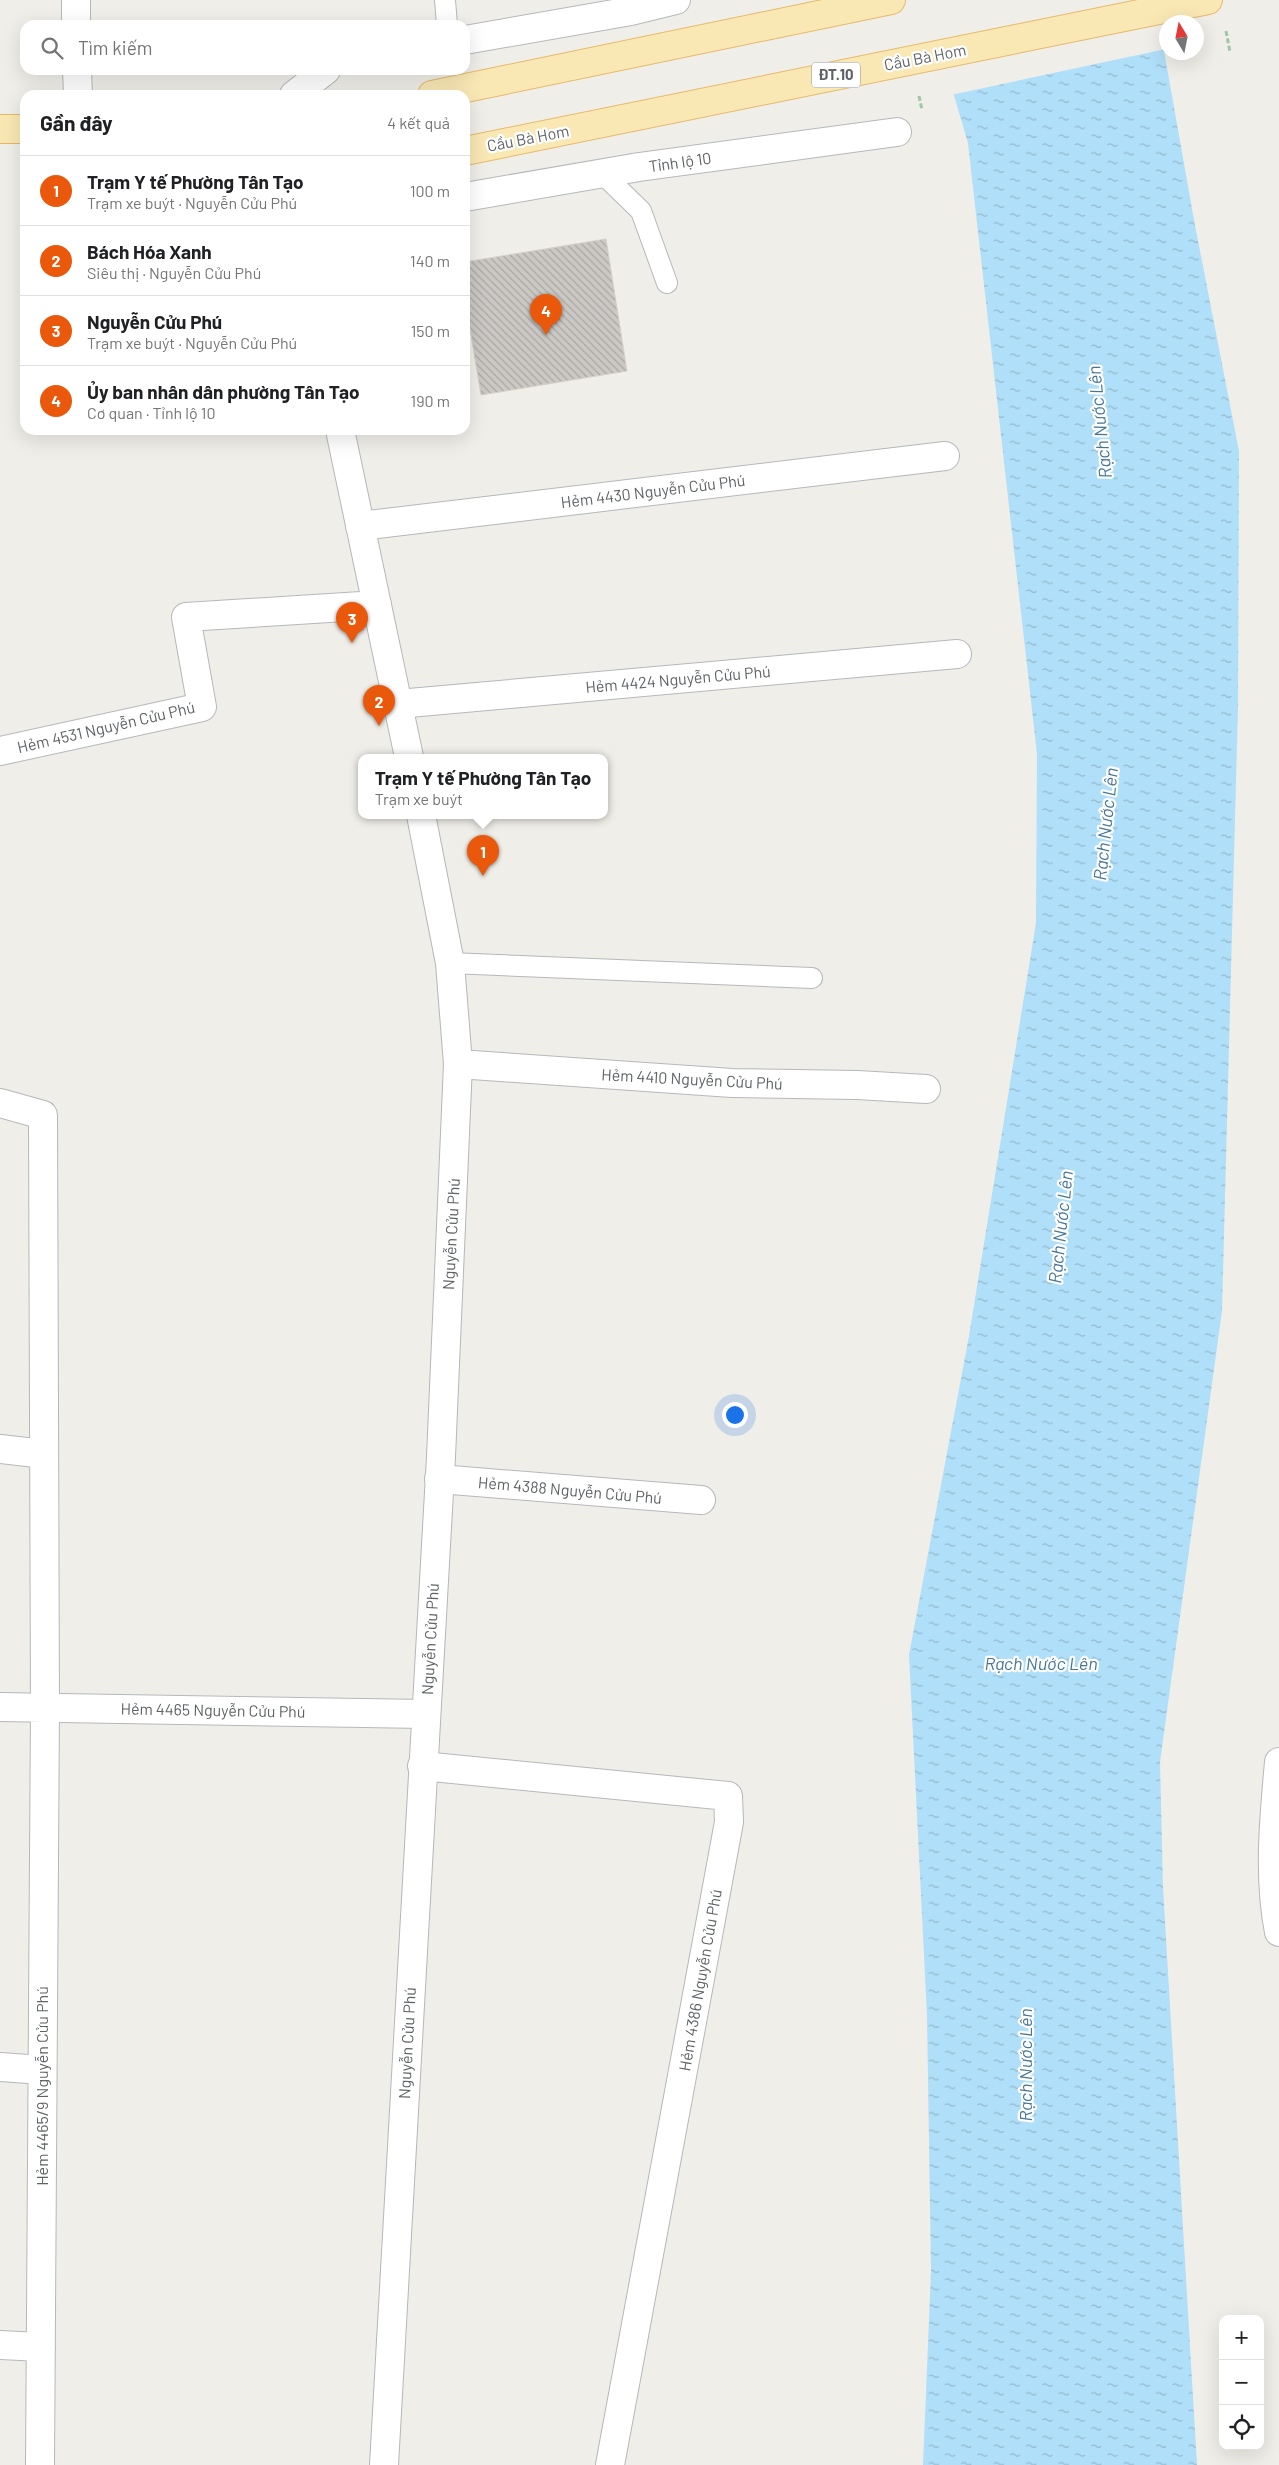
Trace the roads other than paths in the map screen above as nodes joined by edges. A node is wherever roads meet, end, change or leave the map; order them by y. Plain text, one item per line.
1 (76, 0) edge
2 (445, 0) edge
3 (676, 0) edge
4 (890, 0) edge
5 (1208, 0) edge
6 (630, 5) edge
7 (76, 20) edge
8 (447, 20) edge
9 (470, 39) edge
10 (77, 75) edge
11 (320, 75) edge
12 (78, 90) edge
13 (300, 90) edge
14 (456, 90) edge
15 (0, 129) edge
16 (20, 129) edge
17 (897, 132) dead end
18 (470, 150) edge
19 (603, 174) junction
20 (470, 196) edge
21 (667, 283) dead end
22 (341, 435) edge
23 (945, 456) dead end
24 (360, 526) junction
25 (377, 605) junction
26 (957, 654) dead end
27 (398, 704) junction
28 (0, 752) edge
29 (408, 754) edge
30 (422, 819) edge
31 (450, 963) junction
32 (812, 978) dead end
33 (458, 1064) junction
34 (926, 1089) dead end
35 (0, 1103) edge
36 (0, 1449) edge
37 (44, 1454) junction
38 (439, 1479) junction
39 (701, 1500) dead end
40 (0, 1707) edge
41 (45, 1707) junction
42 (425, 1714) junction
43 (1279, 1762) edge
44 (422, 1766) junction
45 (1277, 1820) edge
46 (1279, 1932) edge
47 (0, 2068) edge
48 (42, 2070) junction
49 (0, 2345) edge
50 (41, 2347) junction
51 (40, 2465) edge
52 (384, 2465) edge
53 (610, 2465) edge

1 - 7 street
2 - 8 lane
3 - 6 street
4 - 14 main road
5 - 18 main road, Cầu Bà Hom / ĐT.10
6 - 9 street
10 - 12 street
11 - 13 street
15 - 16 main road
17 - 19 street, Tỉnh lộ 10
19 - 20 street, Tỉnh lộ 10
19 - 21 lane
22 - 24 street
23 - 24 street, Hẻm 4430 Nguyễn Cửu Phú
24 - 25 street
25 - 27 street
25 - 28 street, Hẻm 4531 Nguyễn Cửu Phú
26 - 27 street, Hẻm 4424 Nguyễn Cửu Phú
27 - 29 street
30 - 31 street, Nguyễn Cửu Phú
31 - 32 lane
31 - 33 street, Nguyễn Cửu Phú
33 - 34 street, Hẻm 4410 Nguyễn Cửu Phú
33 - 38 street, Nguyễn Cửu Phú
35 - 37 street, Hẻm 4465/9 Nguyễn Cửu Phú
36 - 37 street
37 - 41 street, Hẻm 4465/9 Nguyễn Cửu Phú
38 - 39 street, Hẻm 4388 Nguyễn Cửu Phú
38 - 42 street, Nguyễn Cửu Phú
40 - 41 street, Hẻm 4465 Nguyễn Cửu Phú
41 - 42 street, Hẻm 4465 Nguyễn Cửu Phú
41 - 48 street, Hẻm 4465/9 Nguyễn Cửu Phú
42 - 44 street, Nguyễn Cửu Phú
43 - 45 street
44 - 52 street, Nguyễn Cửu Phú
44 - 53 street, Hẻm 4386 Nguyễn Cửu Phú
45 - 46 street
47 - 48 street
48 - 50 street, Hẻm 4465/9 Nguyễn Cửu Phú
49 - 50 street
50 - 51 street, Hẻm 4465/9 Nguyễn Cửu Phú

